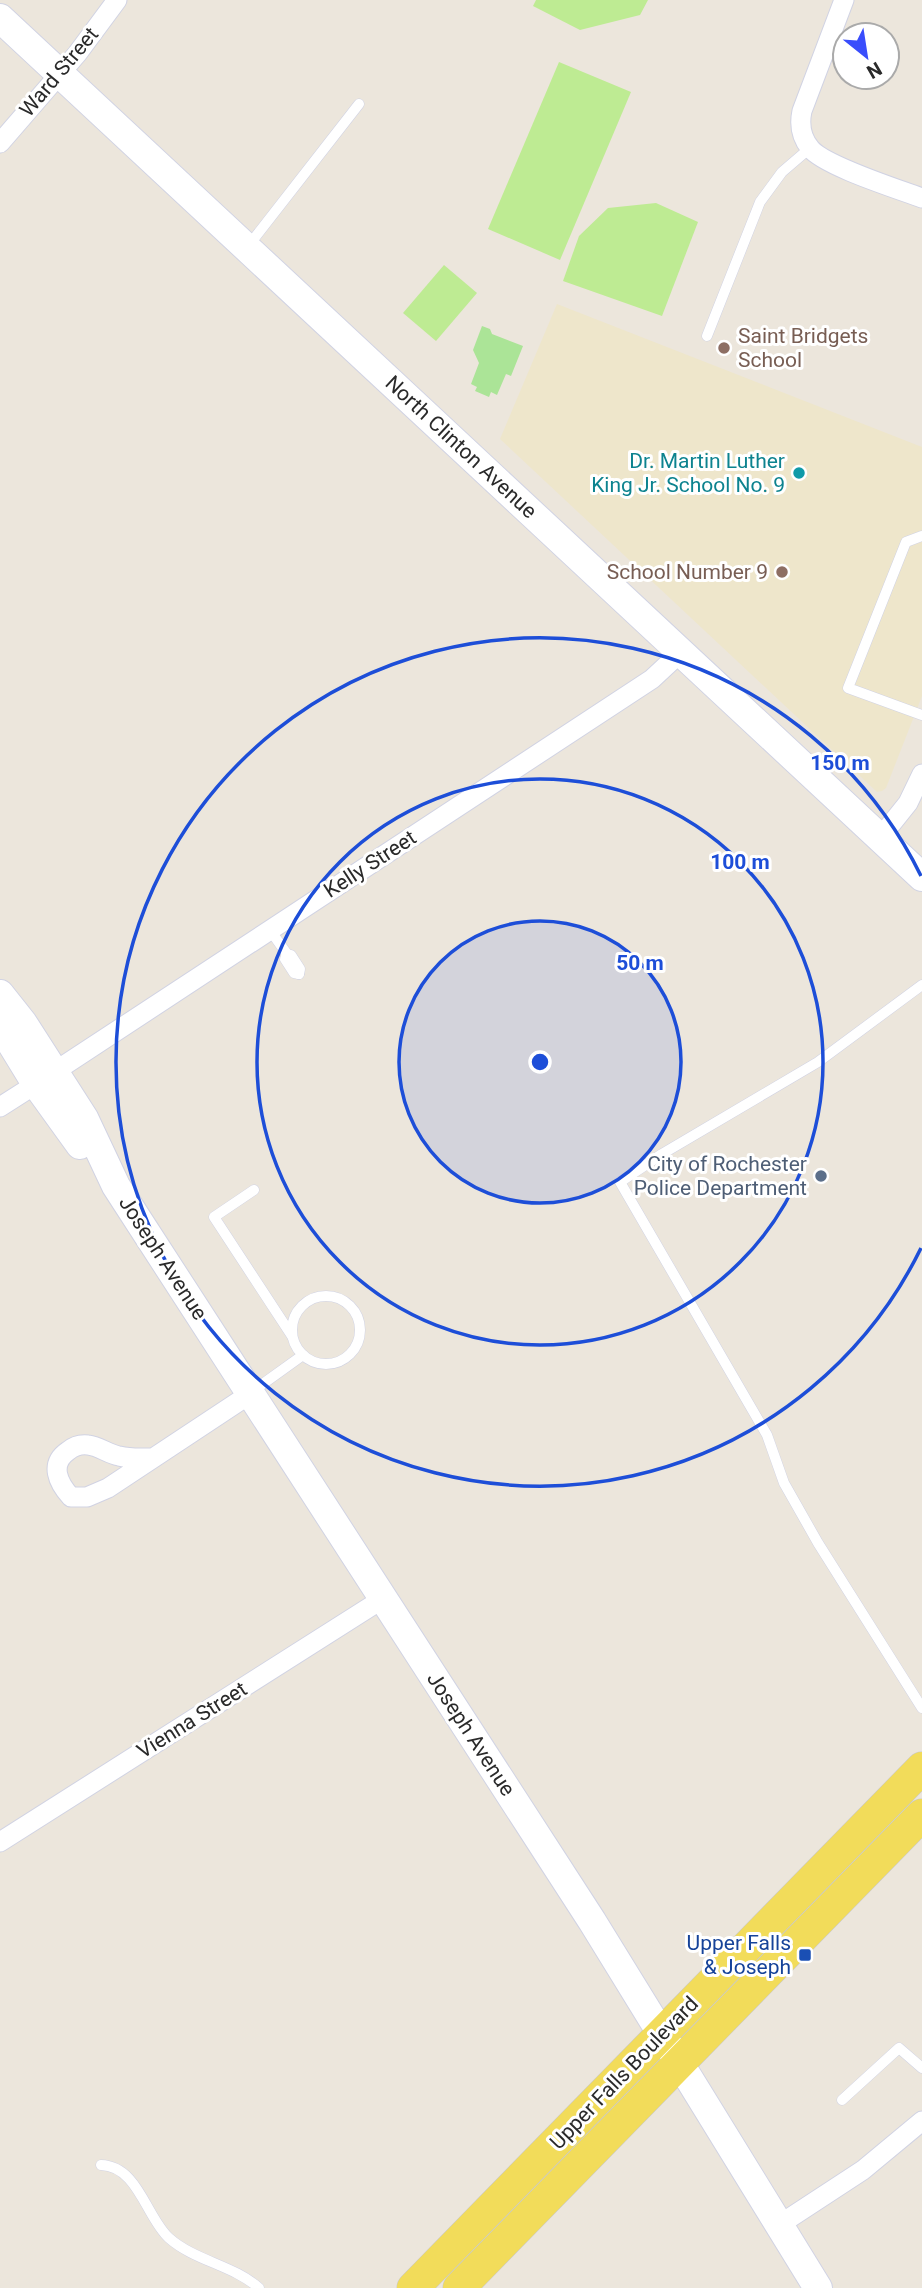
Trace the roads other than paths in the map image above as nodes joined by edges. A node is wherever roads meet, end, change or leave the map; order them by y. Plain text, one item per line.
1 (117, 0) edge
2 (844, 0) edge
3 (0, 18) edge
4 (60, 75) junction
5 (359, 104) dead end
6 (0, 143) edge
7 (810, 148) junction
8 (922, 198) edge
9 (246, 248) junction
10 (707, 336) dead end
11 (922, 536) edge
12 (681, 652) junction
13 (922, 715) edge
14 (922, 774) edge
15 (880, 838) junction
16 (922, 877) edge
17 (270, 930) junction
18 (286, 954) dead end
19 (922, 985) edge
20 (0, 994) edge
21 (0, 1025) edge
22 (45, 1078) junction
23 (0, 1107) edge
24 (254, 1190) dead end
25 (293, 1336) junction
26 (303, 1354) junction
27 (250, 1394) junction
28 (152, 1458) dead end
29 (384, 1598) junction
30 (922, 1708) edge
31 (922, 1768) edge
32 (922, 1815) edge
33 (0, 1842) edge
34 (661, 2035) junction
35 (679, 2064) junction
36 (922, 2068) edge
37 (842, 2100) dead end
38 (922, 2120) edge
39 (101, 2165) dead end
40 (779, 2225) junction
41 (260, 2288) edge
42 (413, 2288) edge
43 (459, 2288) edge
44 (818, 2288) edge

1 - 4 street, Ward Street
2 - 7 street
3 - 4 main road, North Clinton Avenue
4 - 6 street, Ward Street
4 - 9 main road, North Clinton Avenue
5 - 9 lane
7 - 8 street
7 - 10 lane
9 - 12 main road, North Clinton Avenue
11 - 13 lane
12 - 15 main road, North Clinton Avenue
12 - 17 street, Kelly Street
14 - 15 street
15 - 16 main road, North Clinton Avenue
17 - 18 lane
17 - 22 street, Kelly Street
19 - 30 lane
20 - 22 main road, Joseph Avenue
21 - 22 main road, Joseph Avenue
22 - 23 street, Kelly Street
22 - 27 main road, Joseph Avenue
24 - 25 lane
25 - 26 lane
25 - 26 lane
26 - 27 lane
27 - 28 street
27 - 29 main road, Joseph Avenue
29 - 33 street, Vienna Street
29 - 34 main road, Joseph Avenue
31 - 34 main road, Upper Falls Boulevard
32 - 35 main road, Upper Falls Boulevard
34 - 35 main road, Joseph Avenue
34 - 42 main road, Upper Falls Boulevard
35 - 40 main road, Joseph Avenue
35 - 43 main road, Upper Falls Boulevard
36 - 37 lane
38 - 40 street
39 - 41 lane
40 - 44 main road, Joseph Avenue

